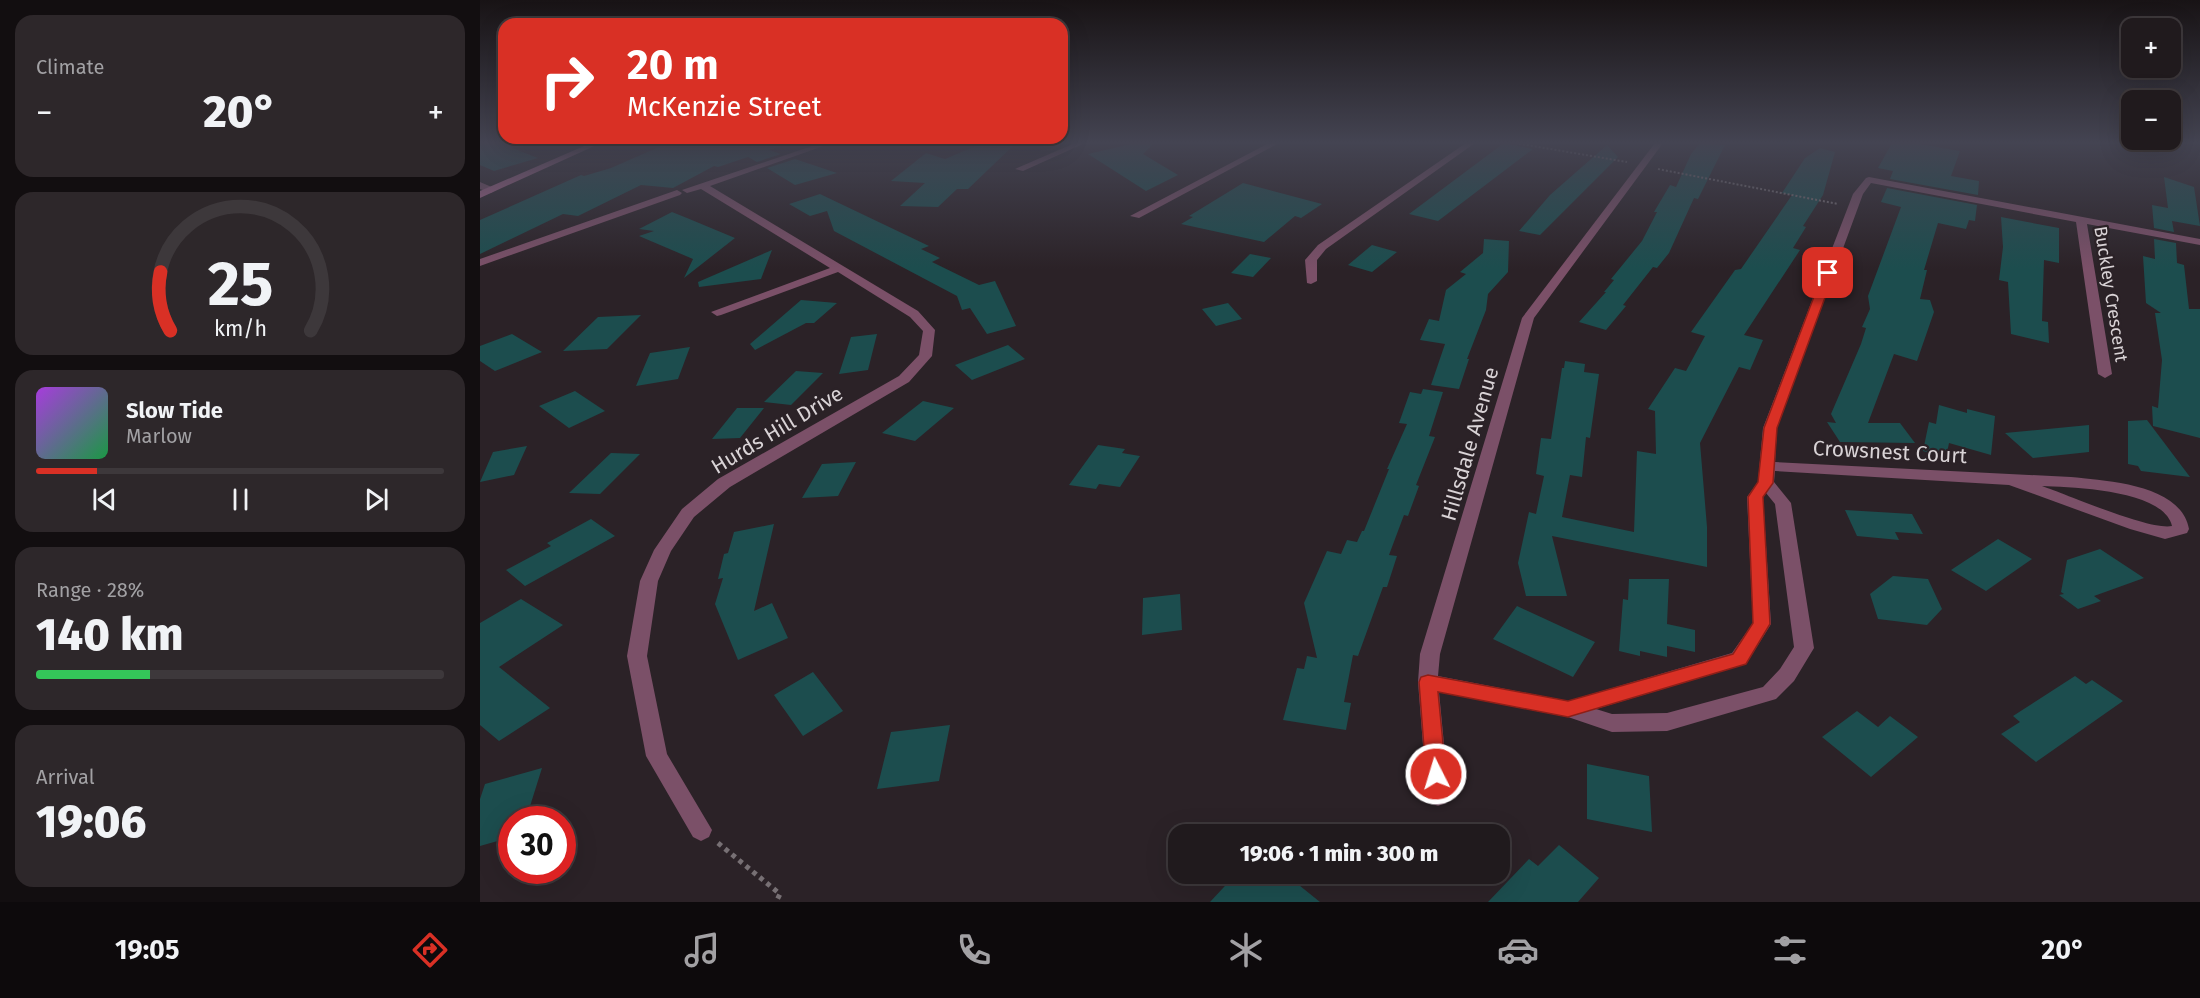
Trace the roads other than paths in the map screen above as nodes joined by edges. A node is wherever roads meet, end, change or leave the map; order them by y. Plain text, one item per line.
1 (480, 185) edge
2 (503, 185) edge
3 (702, 185) joint
4 (1193, 185) edge
5 (1410, 185) edge
6 (1627, 185) edge
7 (1865, 185) edge
8 (1897, 185) edge
9 (492, 190) junction
10 (480, 195) edge
11 (1134, 216) dead end
12 (2081, 219) junction
13 (2200, 242) edge
14 (480, 263) edge
15 (839, 268) junction
16 (1311, 282) dead end
17 (717, 312) dead end
18 (2105, 374) dead end
19 (1767, 474) junction
20 (2011, 480) junction
21 (1428, 682) junction
22 (1568, 709) junction
23 (1438, 796) dead end
24 (701, 830) road end

1 - 9 street
2 - 9 main road
3 - 14 street
3 - 15 street, Hurds Hill Drive
4 - 11 street
5 - 16 street
6 - 21 street, Hillsdale Avenue
7 - 19 street
8 - 12 street
9 - 10 main road
12 - 13 street
12 - 18 street, Buckley Crescent
15 - 17 street
15 - 24 street, Hurds Hill Drive
19 - 20 street, Crowsnest Court
19 - 22 street
19 - 22 street
20 - 20 street, Crowsnest Court
21 - 22 street
21 - 23 street, Hillsdale Avenue

